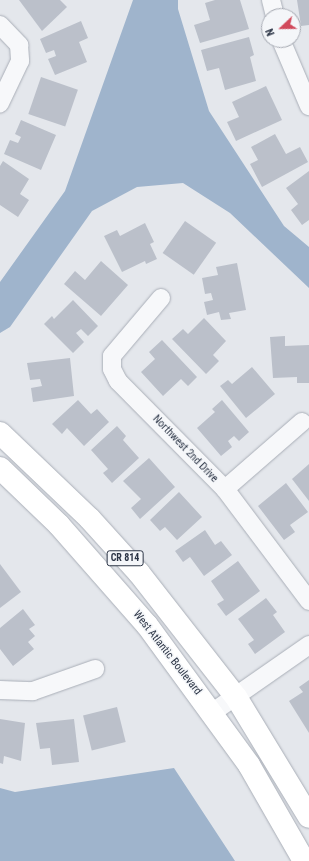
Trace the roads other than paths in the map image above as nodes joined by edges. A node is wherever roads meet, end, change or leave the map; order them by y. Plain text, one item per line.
1 (0, 25) edge
2 (286, 48) edge
3 (302, 73) edge
4 (0, 103) edge
5 (309, 106) edge
6 (161, 298) dead end
7 (302, 422) dead end
8 (0, 432) edge
9 (0, 468) edge
10 (225, 489) junction
11 (309, 601) edge
12 (309, 645) edge
13 (95, 669) dead end
14 (0, 690) edge
15 (236, 697) junction
16 (213, 712) junction
17 (309, 817) edge
18 (304, 861) edge

1 - 4 street
2 - 3 street
3 - 5 street
6 - 10 street, Northwest 2nd Drive
7 - 10 street
8 - 15 main road, CR 814
9 - 16 main road, West Atlantic Boulevard / CR 814
10 - 11 street, Northwest 2nd Drive
12 - 15 street
13 - 14 street
15 - 16 street
15 - 17 main road, CR 814
16 - 18 main road, West Atlantic Boulevard / CR 814

